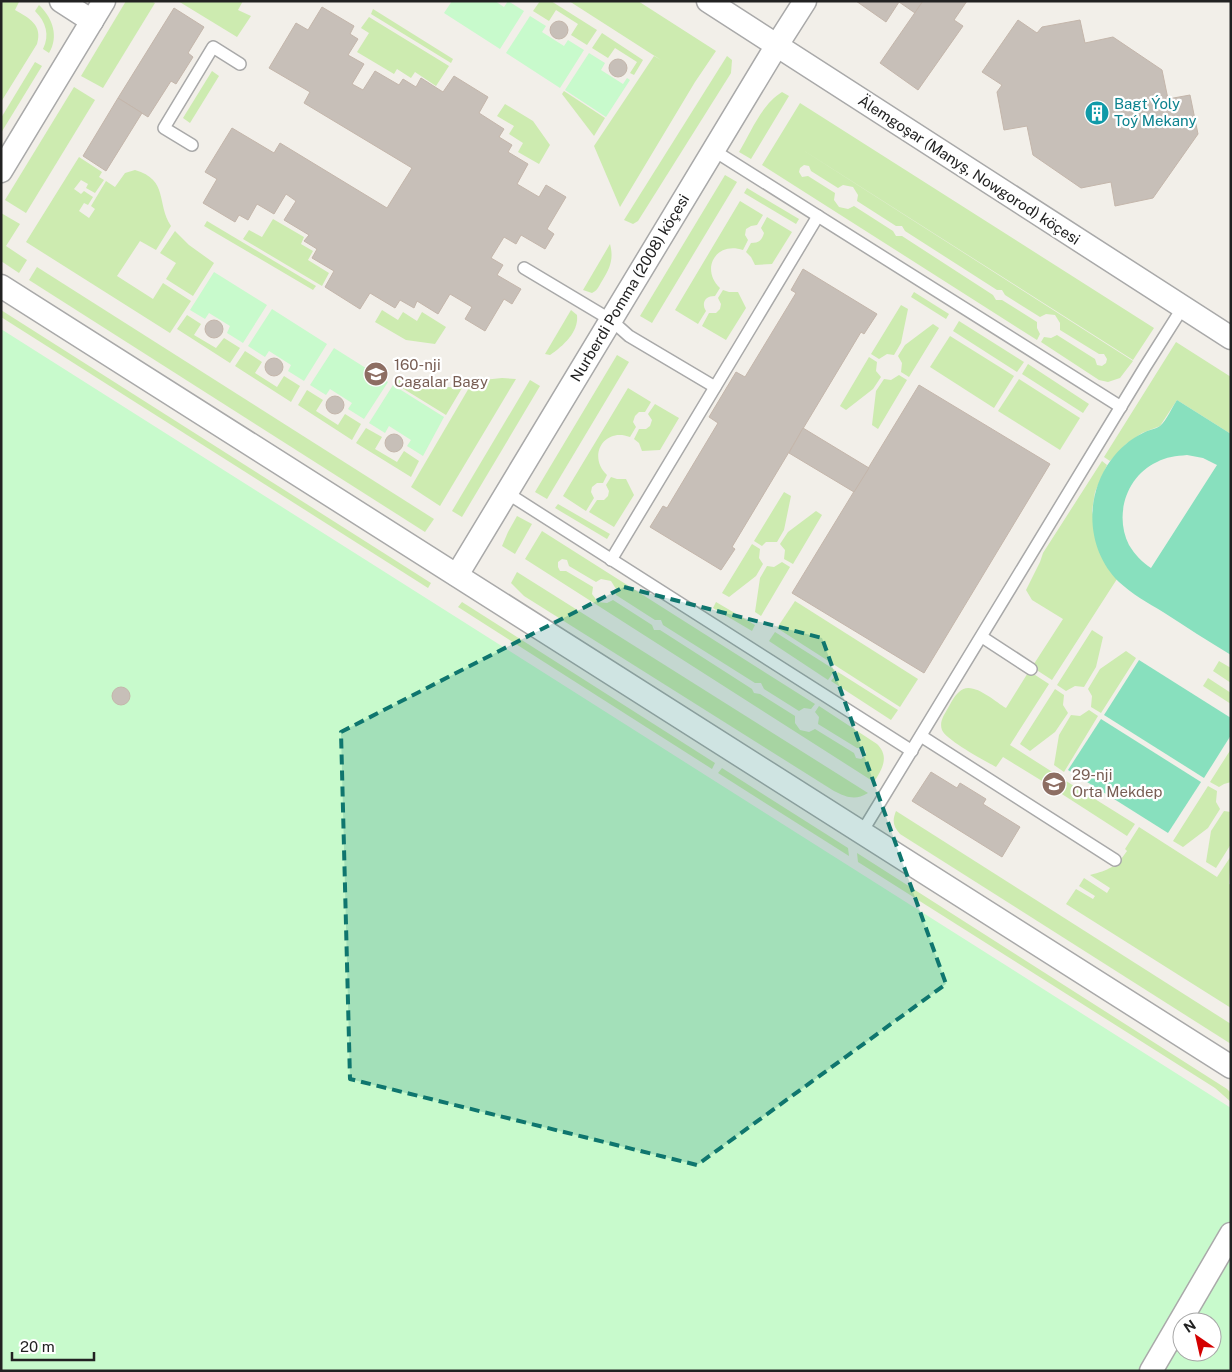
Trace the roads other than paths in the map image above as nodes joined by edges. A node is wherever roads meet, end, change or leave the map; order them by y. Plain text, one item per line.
1 (61, 1) edge
2 (104, 1) edge
3 (708, 1) edge
4 (805, 1) edge
5 (92, 21) junction
6 (777, 45) junction
7 (240, 64) dead end
8 (192, 144) dead end
9 (714, 150) junction
10 (1, 171) edge
11 (818, 216) junction
12 (524, 268) dead end
13 (1, 286) edge
14 (1183, 307) junction
15 (611, 320) junction
16 (1231, 338) edge
17 (715, 387) junction
18 (1121, 407) junction
19 (507, 493) junction
20 (611, 560) junction
21 (457, 575) junction
22 (982, 637) junction
23 (1030, 670) dead end
24 (922, 736) junction
25 (912, 751) junction
26 (862, 832) junction
27 (1115, 860) dead end
28 (1231, 1066) edge
29 (1231, 1234) edge
30 (1151, 1371) edge

1 - 5 street
2 - 5 street
3 - 6 street, Älemgoşar (Manyş, Nowgorod) köçesi
4 - 6 street, Nurberdi Pomma (2008) köçesi
5 - 10 street
6 - 9 street, Nurberdi Pomma (2008) köçesi
6 - 14 street, Älemgoşar (Manyş, Nowgorod) köçesi
7 - 8 lane
9 - 11 lane
9 - 15 street, Nurberdi Pomma (2008) köçesi
11 - 17 lane
11 - 18 lane
12 - 15 lane
13 - 21 street
14 - 16 street, Älemgoşar (Manyş, Nowgorod) köçesi
14 - 18 lane
15 - 17 lane
15 - 19 street, Nurberdi Pomma (2008) köçesi
17 - 20 lane
18 - 22 lane
19 - 20 lane
19 - 21 street, Nurberdi Pomma (2008) köçesi
20 - 25 lane
21 - 26 street
22 - 23 lane
22 - 24 lane
24 - 25 lane
24 - 27 lane
25 - 26 lane
26 - 28 street
29 - 30 street

